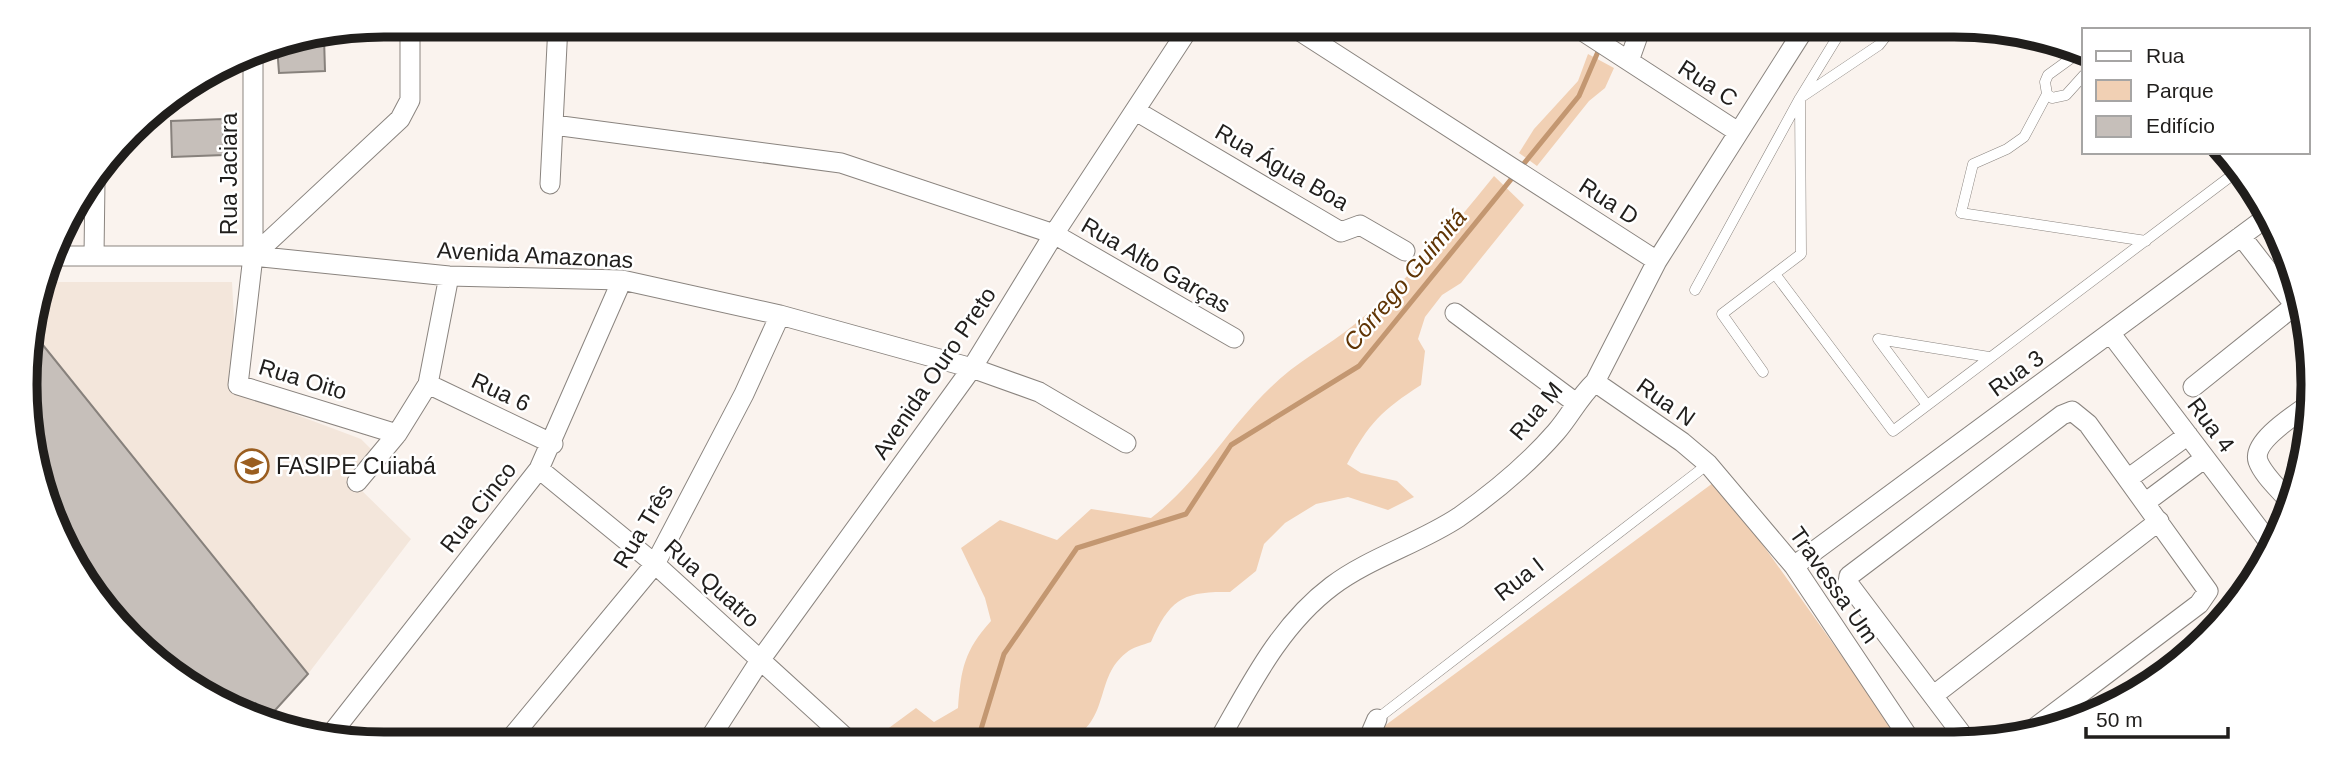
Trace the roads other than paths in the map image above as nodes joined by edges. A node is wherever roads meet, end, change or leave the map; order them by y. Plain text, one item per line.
1 (410, 37) edge
2 (558, 37) edge
3 (1183, 37) edge
4 (1309, 37) edge
5 (1591, 37) edge
6 (1636, 37) edge
7 (1799, 37) edge
8 (1837, 37) edge
9 (1886, 37) edge
10 (1623, 57) junction
11 (2072, 58) edge
12 (253, 62) edge
13 (2082, 77) edge
14 (2047, 94) junction
15 (1800, 98) junction
16 (1136, 111) junction
17 (554, 124) junction
18 (1738, 132) junction
19 (2231, 176) edge
20 (550, 184) dead end
21 (95, 191) edge
22 (2261, 222) edge
23 (1054, 234) junction
24 (2241, 236) junction
25 (2146, 241) junction
26 (1405, 251) dead end
27 (94, 255) junction
28 (61, 256) edge
29 (253, 256) junction
30 (1657, 261) junction
31 (1775, 274) junction
32 (450, 276) junction
33 (622, 280) junction
34 (1695, 290) dead end
35 (2291, 302) edge
36 (1455, 313) dead end
37 (780, 315) junction
38 (2295, 317) edge
39 (2111, 334) junction
40 (1234, 338) dead end
41 (1989, 357) junction
42 (972, 368) junction
43 (1763, 372) dead end
44 (1595, 382) junction
45 (428, 384) junction
46 (2193, 387) dead end
47 (1576, 403) junction
48 (1927, 405) junction
49 (2301, 410) edge
50 (397, 434) junction
51 (2188, 435) junction
52 (1126, 443) dead end
53 (552, 444) junction
54 (2205, 458) junction
55 (1708, 464) junction
56 (539, 469) junction
57 (2129, 478) junction
58 (357, 482) dead end
59 (2284, 494) edge
60 (2146, 502) junction
61 (2160, 521) junction
62 (2265, 537) edge
63 (655, 564) junction
64 (1794, 566) junction
65 (761, 659) junction
66 (1934, 695) junction
67 (1377, 719) joint
68 (2046, 720) edge
69 (335, 728) edge
70 (515, 732) edge
71 (714, 732) edge
72 (840, 732) edge
73 (1224, 732) edge
74 (1371, 732) edge
75 (1905, 732) edge
76 (1961, 732) edge

1 - 29 street
2 - 17 street
3 - 16 street, Avenida Ouro Preto
4 - 30 street, Rua D
5 - 10 street, Rua C
6 - 10 street
7 - 18 street, Rua M
8 - 15 lane
9 - 15 lane
10 - 18 street, Rua C
11 - 14 lane
12 - 29 street, Rua Jaciara
13 - 14 lane
14 - 25 lane
15 - 31 lane
15 - 34 lane
16 - 23 street, Avenida Ouro Preto
16 - 26 street, Rua Água Boa
17 - 20 street
17 - 23 street, Rua Alto Garças
18 - 30 street, Rua M
19 - 25 lane
21 - 27 street
22 - 24 street, Rua 3
23 - 40 street, Rua Alto Garças
23 - 42 street, Avenida Ouro Preto
24 - 35 street
24 - 39 street, Rua 3
25 - 41 lane
27 - 28 street, Avenida Amazonas
27 - 29 street, Avenida Amazonas
29 - 32 street, Avenida Amazonas
29 - 50 street, Rua Oito
30 - 44 street, Rua M
31 - 43 lane
31 - 48 lane
32 - 33 street, Avenida Amazonas
32 - 45 street
33 - 37 street, Avenida Amazonas
33 - 53 street, Rua Cinco
36 - 47 street
37 - 42 street, Avenida Amazonas
37 - 63 street, Rua Três
38 - 46 street
39 - 51 street, Rua 4
39 - 64 street, Rua 3
41 - 48 lane
41 - 48 lane
42 - 52 street, Avenida Amazonas
42 - 65 street, Avenida Ouro Preto
44 - 47 street, Rua M
44 - 55 street, Rua N
45 - 50 street
45 - 53 street, Rua 6
47 - 73 street, Rua M
49 - 59 street
50 - 58 street
51 - 54 street, Rua 4
51 - 57 street
53 - 56 street, Rua Cinco
54 - 60 street
54 - 62 street, Rua 4
55 - 64 street, Travessa Um
55 - 67 lane, Rua I
56 - 63 street, Rua Quatro
56 - 69 street, Rua Cinco
57 - 60 street
57 - 66 street
60 - 61 street
61 - 66 street
61 - 68 street
63 - 65 street, Rua Quatro
63 - 70 street, Rua Três
64 - 75 street, Travessa Um
65 - 71 street, Avenida Ouro Preto
65 - 72 street, Rua Quatro
66 - 76 street
67 - 74 street, Rua I

